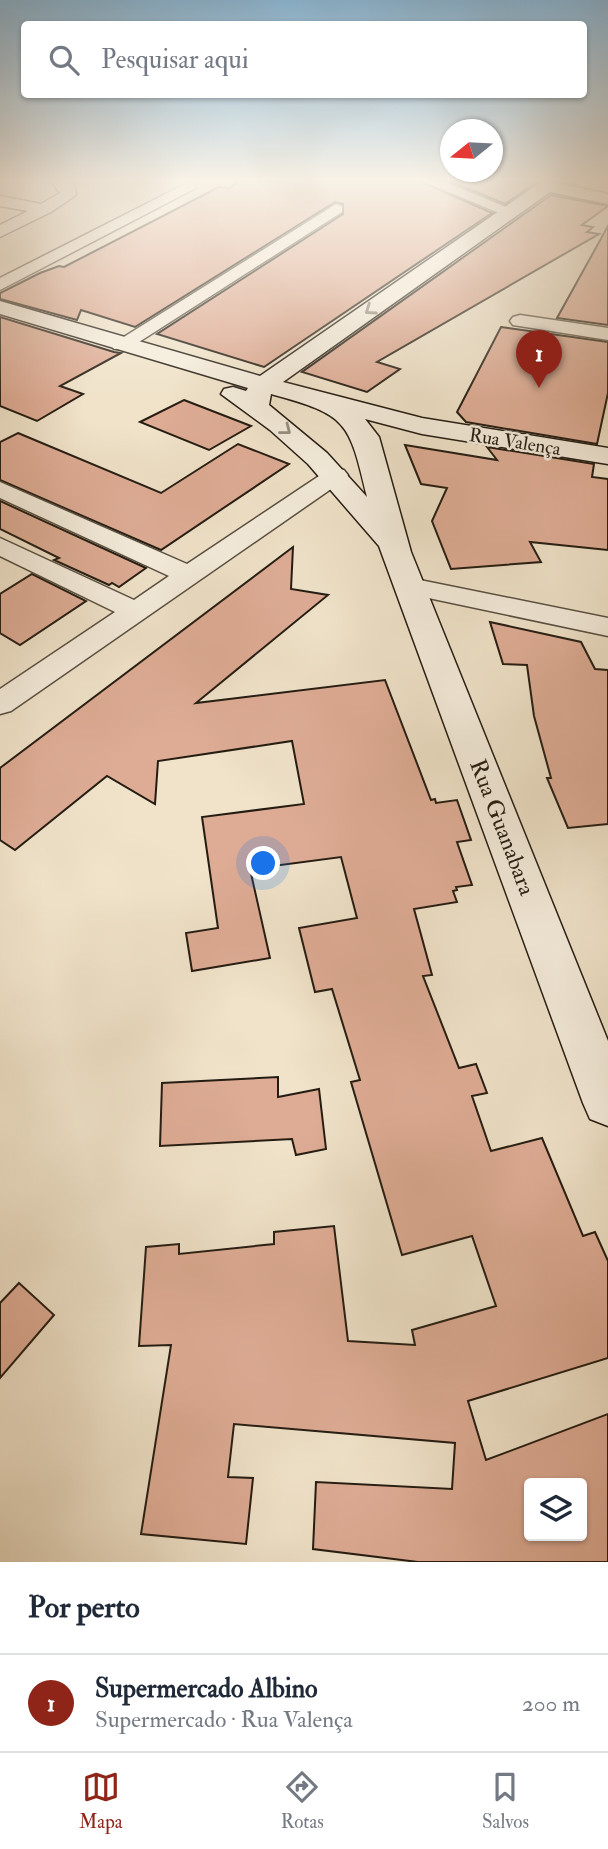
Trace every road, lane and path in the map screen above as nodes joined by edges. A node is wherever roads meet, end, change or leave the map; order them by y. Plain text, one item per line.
1 (59, 254) edge
2 (265, 254) edge
3 (454, 254) edge
4 (0, 285) edge
5 (0, 307) edge
6 (520, 321) dead end
7 (608, 334) edge
8 (121, 345) junction
9 (262, 398) junction
10 (324, 401) junction
11 (422, 426) junction
12 (366, 438) junction
13 (312, 450) junction
14 (608, 456) edge
15 (336, 475) junction
16 (0, 489) edge
17 (0, 546) edge
18 (403, 569) junction
19 (188, 575) junction
20 (135, 611) junction
21 (608, 627) edge
22 (0, 704) edge
23 (608, 1103) edge

1 - 4 street
2 - 8 street
3 -> 9 main road
5 - 8 main road, Rua Guanabara
6 - 7 street
8 - 9 main road, Rua Guanabara
9 - 10 main road, Rua Guanabara
9 -> 13 main road, Rua Guanabara
10 - 11 main road, Rua Valença
10 - 12 main road, Rua Guanabara
11 - 12 main road, Rua Valença
11 - 14 main road, Rua Valença
12 - 13 main road, Rua Valença
12 - 15 main road
12 - 18 main road, Rua Guanabara
13 - 15 main road, Rua Guanabara
15 - 18 main road, Rua Guanabara
15 - 19 street
16 - 19 street
17 - 20 street
18 - 21 street
18 - 23 main road, Rua Guanabara
19 - 20 street
20 - 22 street

